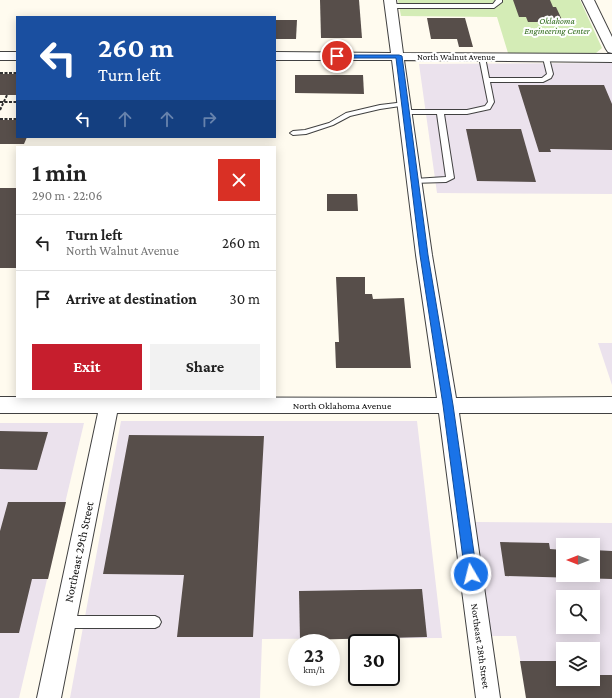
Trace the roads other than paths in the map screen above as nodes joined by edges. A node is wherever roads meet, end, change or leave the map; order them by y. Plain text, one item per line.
1 (499, 0) edge
2 (588, 0) edge
3 (390, 3) edge
4 (430, 3) edge
5 (612, 49) edge
6 (0, 56) edge
7 (16, 56) edge
8 (276, 56) edge
9 (399, 56) junction
10 (482, 57) junction
11 (546, 58) junction
12 (612, 58) edge
13 (487, 80) junction
14 (405, 108) junction
15 (440, 112) junction
16 (293, 133) dead end
17 (414, 181) junction
18 (0, 404) edge
19 (448, 405) junction
20 (612, 405) edge
21 (109, 406) junction
22 (65, 622) junction
23 (155, 622) dead end
24 (49, 698) edge
25 (488, 698) edge

1 - 4 lane
2 - 5 street
3 - 4 lane
3 - 9 street, Northeast 28th Street
6 - 7 street
8 - 9 street, North Walnut Avenue
9 - 10 street, North Walnut Avenue
9 - 14 street, Northeast 28th Street
10 - 11 street, North Walnut Avenue
10 - 13 lane
11 - 12 street, North Walnut Avenue
11 - 13 lane
13 - 15 lane
14 - 15 lane
14 - 16 lane
14 - 17 street, Northeast 28th Street
15 - 17 lane
17 - 19 street, Northeast 28th Street
18 - 21 street, North Oklahoma Avenue
19 - 20 street, North Oklahoma Avenue
19 - 21 street, North Oklahoma Avenue
19 - 25 street, Northeast 28th Street
21 - 22 street, Northeast 29th Street
22 - 23 lane
22 - 24 street, Northeast 29th Street

